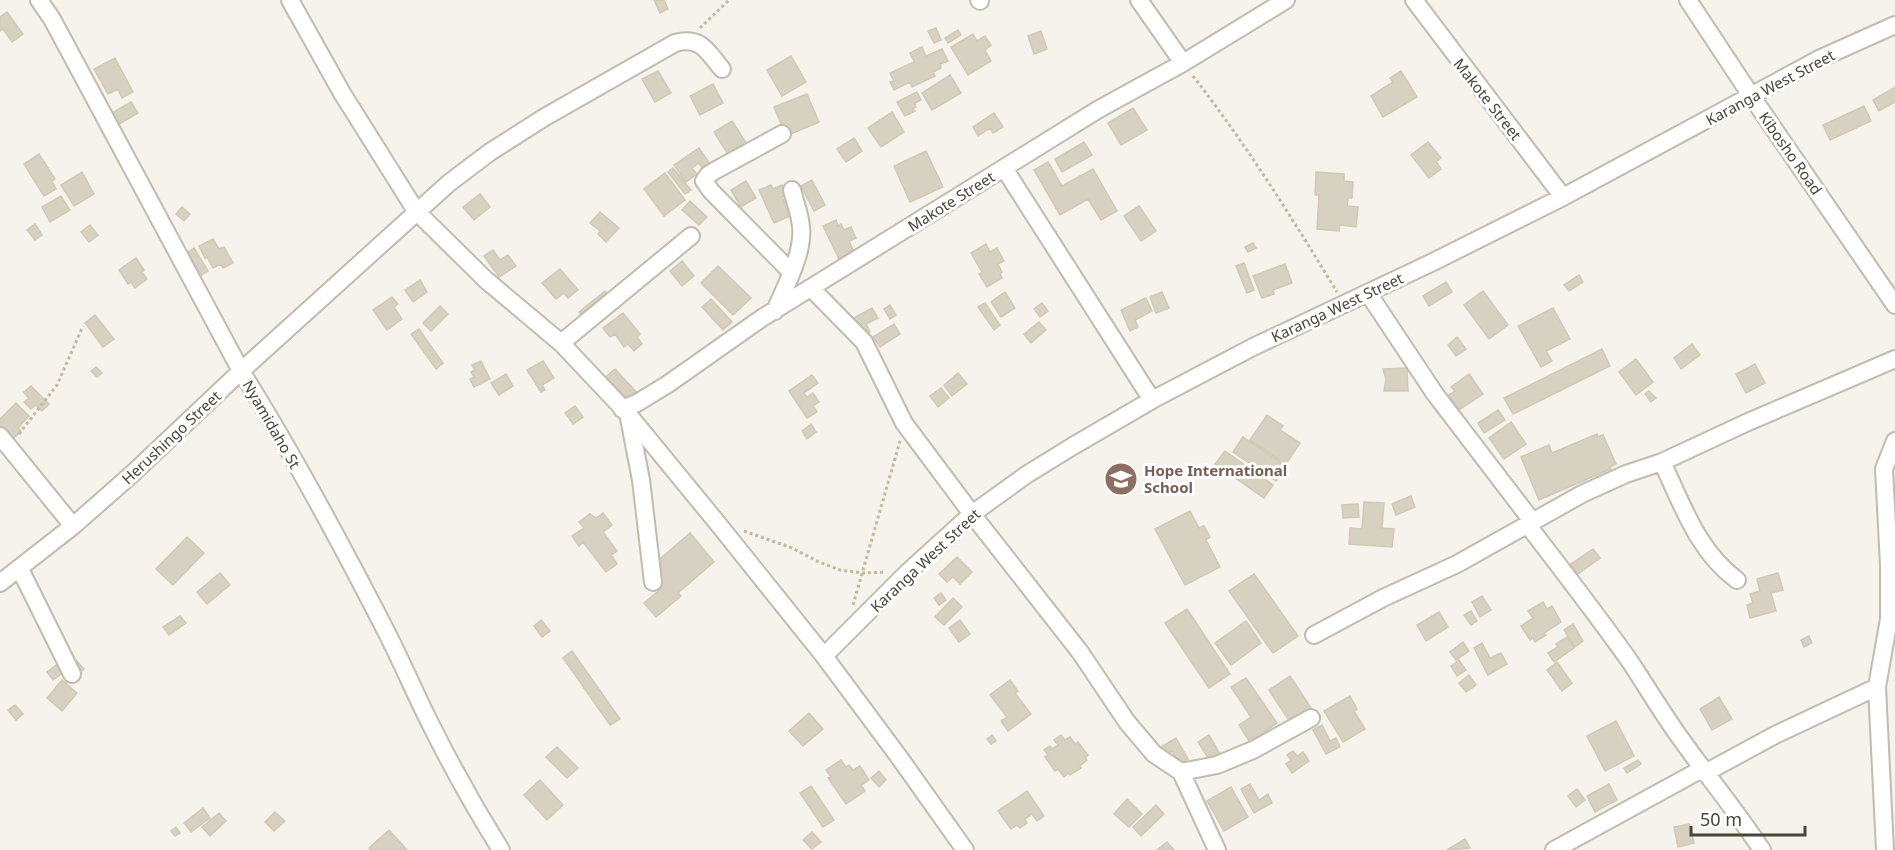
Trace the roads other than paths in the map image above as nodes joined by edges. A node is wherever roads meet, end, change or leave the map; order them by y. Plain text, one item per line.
1 (39, 0) edge
2 (290, 0) edge
3 (1139, 0) edge
4 (1286, 0) edge
5 (1414, 0) edge
6 (1688, 0) edge
7 (1895, 26) edge
8 (1183, 63) junction
9 (722, 69) dead end
10 (1752, 97) junction
11 (782, 134) dead end
12 (1004, 168) junction
13 (792, 190) dead end
14 (1563, 197) junction
15 (416, 212) junction
16 (691, 236) dead end
17 (1852, 242) junction
18 (791, 272) junction
19 (811, 288) junction
20 (1368, 293) junction
21 (1895, 306) edge
22 (775, 311) junction
23 (1895, 319) edge
24 (561, 343) junction
25 (1895, 359) edge
26 (242, 371) junction
27 (1152, 400) junction
28 (625, 411) junction
29 (1895, 441) edge
30 (4, 442) edge
31 (1662, 462) junction
32 (972, 514) junction
33 (1529, 523) junction
34 (73, 526) junction
35 (20, 569) junction
36 (1737, 580) dead end
37 (653, 582) dead end
38 (0, 583) edge
39 (1314, 635) dead end
40 (824, 656) junction
41 (72, 674) dead end
42 (1877, 687) junction
43 (1311, 718) dead end
44 (1703, 771) junction
45 (1181, 772) junction
46 (501, 850) edge
47 (965, 850) edge
48 (1216, 850) edge
49 (1554, 850) edge
50 (1762, 850) edge
51 (1885, 850) edge

1 - 26 street, Nyamidaho St
2 - 15 street
3 - 8 street
4 - 8 street, Makote Street
5 - 14 street, Makote Street
6 - 10 street, Kibosho Road
7 - 10 street, Karanga West Street
8 - 12 street, Makote Street
9 - 15 street, Herushingo Street
10 - 14 street, Karanga West Street
10 - 17 street, Kibosho Road
11 - 18 street
12 - 19 street, Makote Street
12 - 27 street
13 - 18 street
14 - 20 street, Karanga West Street
15 - 24 street
15 - 26 street, Herushingo Street
16 - 24 street
17 - 21 street, Kibosho Road
17 - 23 street
18 - 22 street
19 - 22 street, Makote Street
19 - 32 street
20 - 27 street, Karanga West Street
20 - 33 street
22 - 28 street, Makote Street
24 - 28 street
25 - 31 street
26 - 34 street, Herushingo Street
26 - 46 street, Nyamidaho St
27 - 32 street, Karanga West Street
28 - 37 street
28 - 40 street
29 - 42 street
30 - 34 street
31 - 33 street
31 - 36 street
32 - 40 street, Karanga West Street
32 - 45 street
33 - 39 street
33 - 44 street
34 - 35 street, Herushingo Street
35 - 38 street, Herushingo Street
35 - 41 street
40 - 47 street
42 - 44 street
42 - 51 street
43 - 45 street
44 - 49 street
44 - 50 street
45 - 48 street

